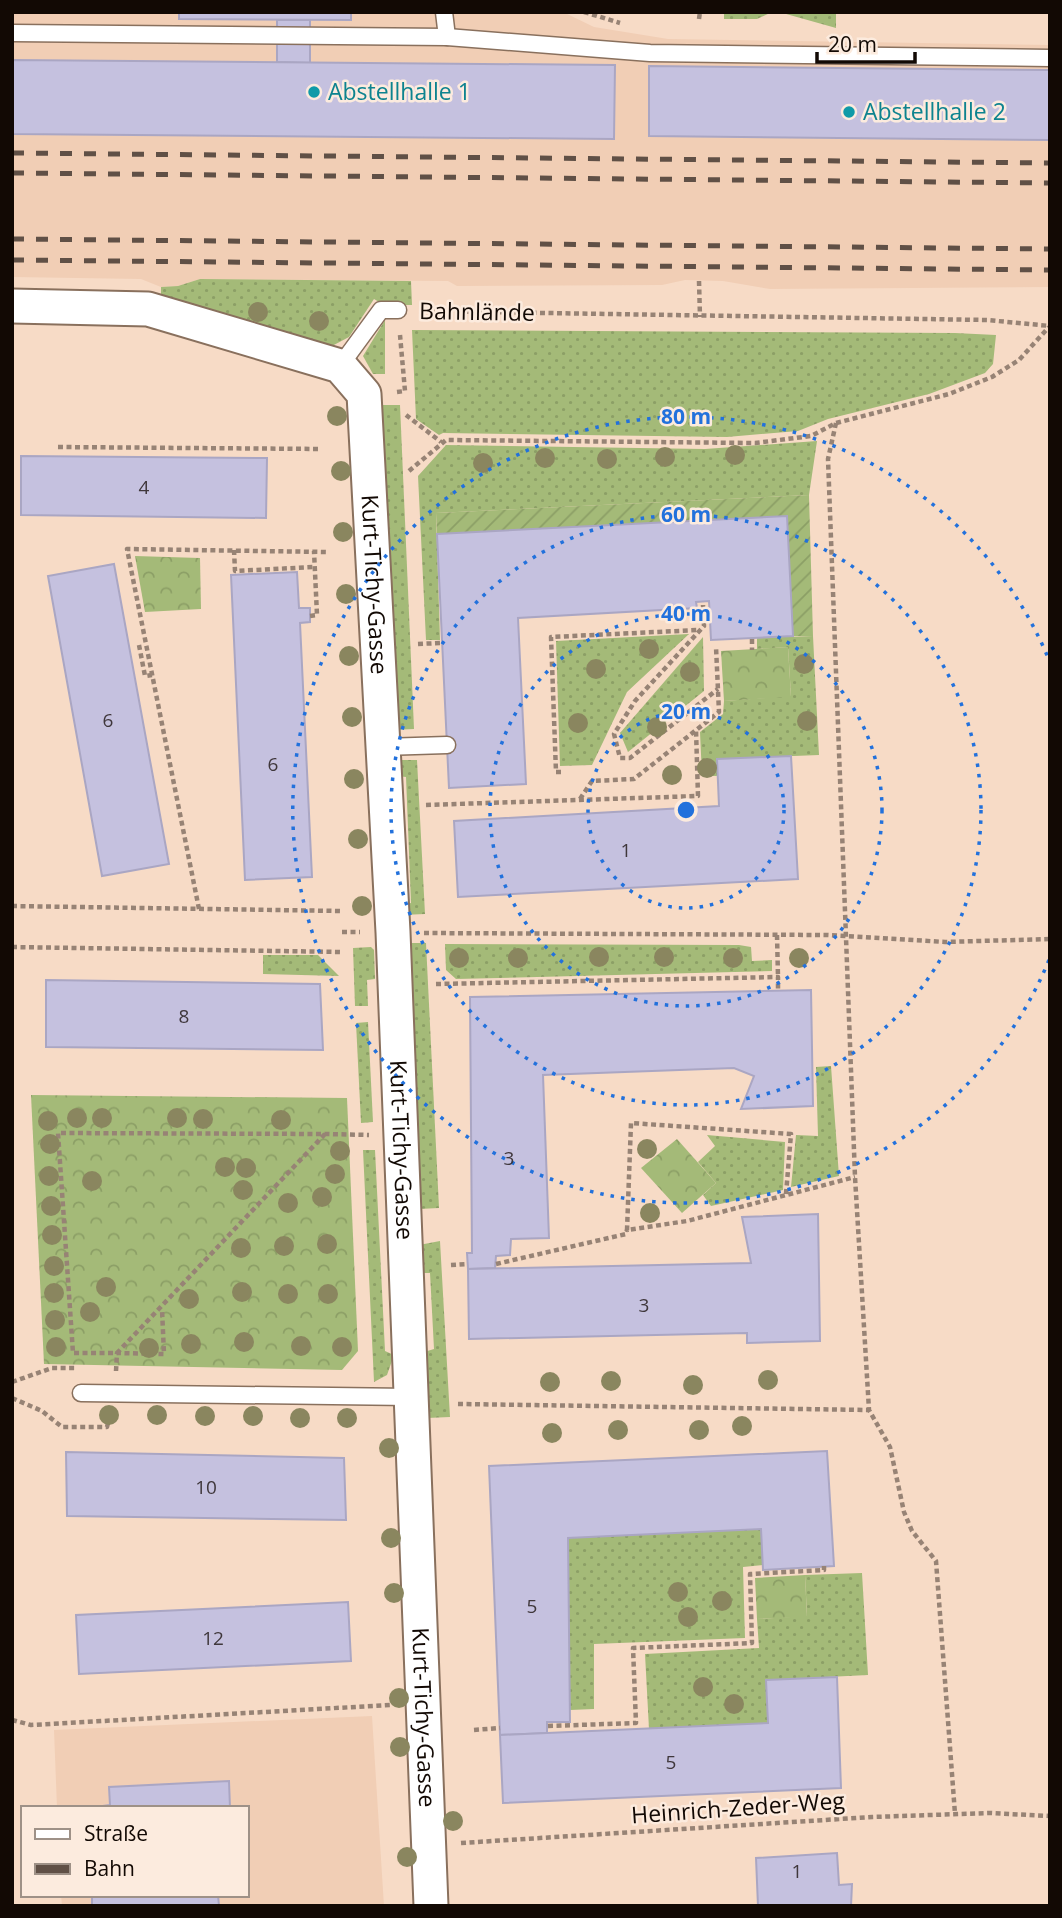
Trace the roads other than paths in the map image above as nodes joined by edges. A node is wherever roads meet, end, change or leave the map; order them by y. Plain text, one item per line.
1 (444, 12) edge
2 (12, 33) edge
3 (447, 37) junction
4 (1050, 58) edge
5 (12, 306) edge
6 (398, 310) road end
7 (340, 366) junction
8 (447, 745) dead end
9 (383, 747) junction
10 (80, 1393) dead end
11 (410, 1397) junction
12 (431, 1906) edge

1 - 3 lane
2 - 3 lane
3 - 4 lane
5 - 7 street
6 - 7 lane
7 - 9 street, Kurt-Tichy-Gasse
8 - 9 lane
9 - 11 street, Kurt-Tichy-Gasse
10 - 11 lane
11 - 12 street, Kurt-Tichy-Gasse

